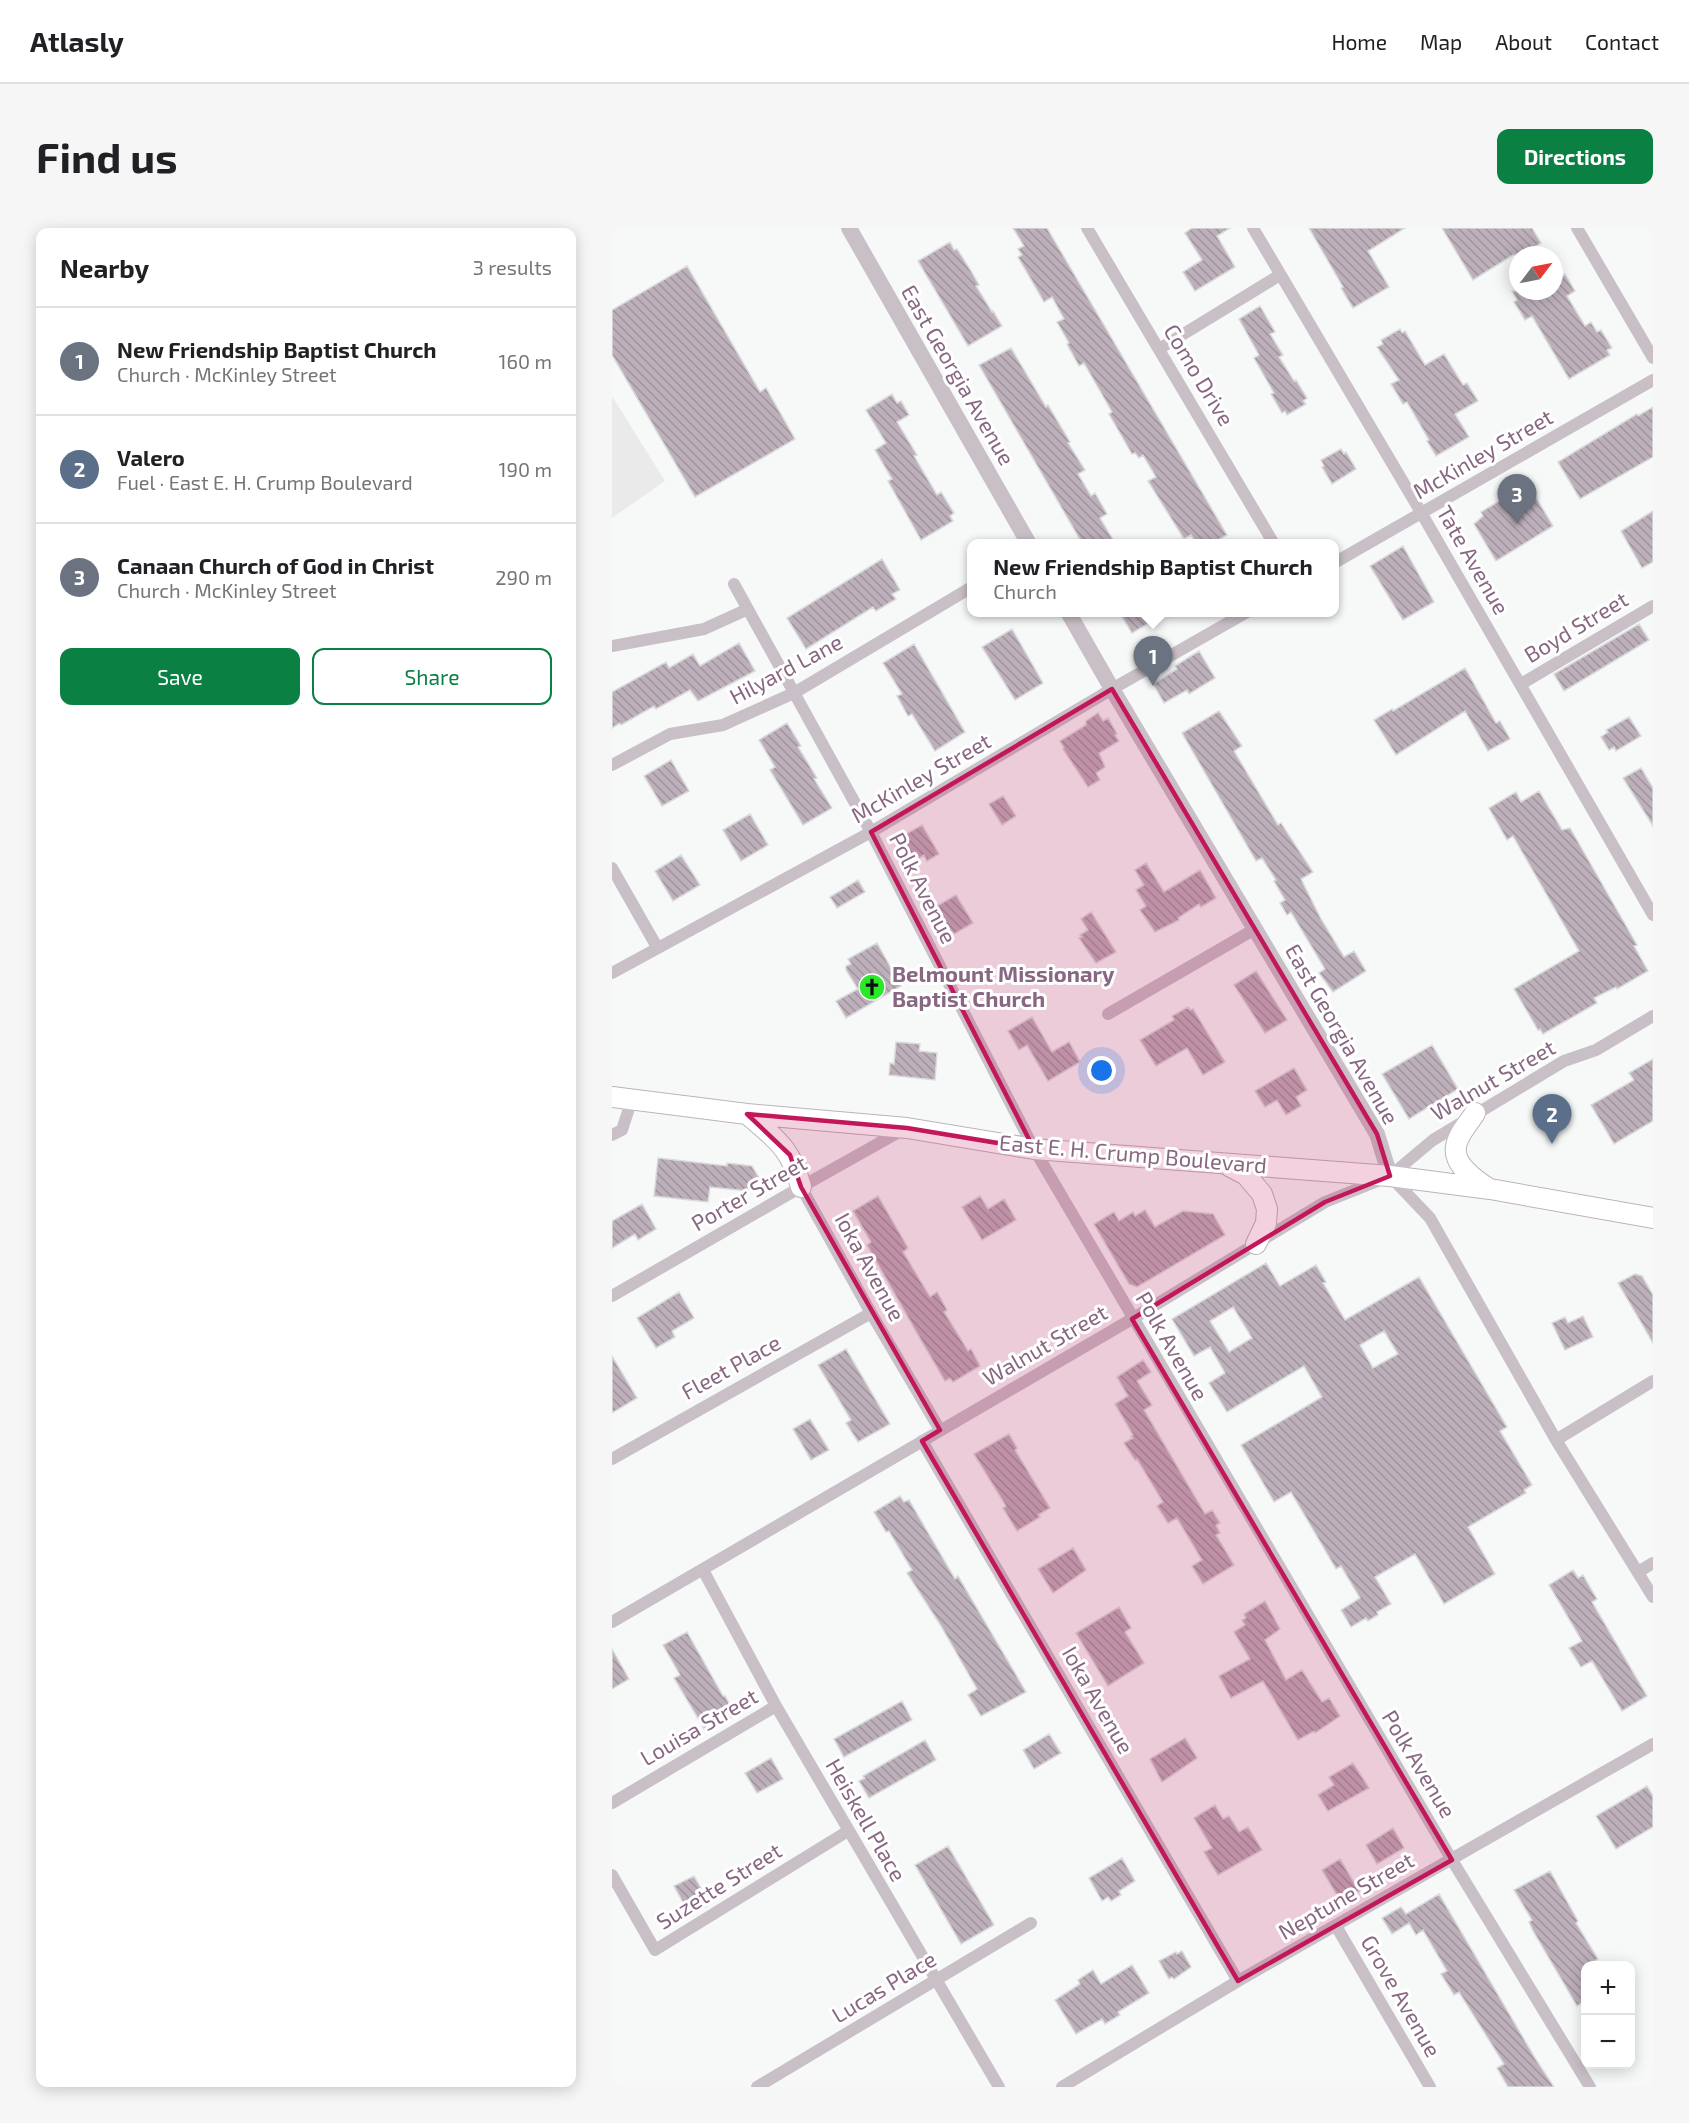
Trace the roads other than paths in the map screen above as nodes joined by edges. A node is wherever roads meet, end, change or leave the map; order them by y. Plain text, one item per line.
1 (849, 228) edge
2 (1087, 228) edge
3 (1253, 228) edge
4 (1577, 228) edge
5 (1280, 275) junction
6 (1159, 349) junction
7 (1653, 358) edge
8 (1653, 380) edge
9 (1422, 514) junction
10 (1027, 539) edge
11 (1272, 539) edge
12 (1339, 561) edge
13 (734, 584) dead end
14 (967, 590) edge
15 (1653, 606) edge
16 (748, 609) junction
17 (1071, 617) edge
18 (1238, 617) edge
19 (612, 646) edge
20 (1521, 684) junction
21 (1112, 689) junction
22 (794, 693) junction
23 (612, 765) edge
24 (871, 832) junction
25 (612, 868) edge
26 (1653, 915) edge
27 (1255, 929) junction
28 (657, 947) junction
29 (612, 973) edge
30 (1108, 1014) dead end
31 (1653, 1016) edge
32 (612, 1097) edge
33 (632, 1099) junction
34 (1475, 1113) junction
35 (747, 1114) junction
36 (907, 1128) junction
37 (612, 1135) edge
38 (1034, 1149) junction
39 (1224, 1163) junction
40 (1390, 1176) junction
41 (801, 1187) junction
42 (1490, 1189) junction
43 (1653, 1218) edge
44 (1256, 1244) junction
45 (612, 1296) edge
46 (871, 1313) junction
47 (1132, 1318) junction
48 (1653, 1381) edge
49 (940, 1430) junction
50 (1556, 1440) junction
51 (922, 1441) junction
52 (612, 1459) edge
53 (1653, 1563) edge
54 (703, 1570) junction
55 (1638, 1572) junction
56 (1653, 1598) edge
57 (612, 1622) edge
58 (776, 1706) junction
59 (1653, 1744) edge
60 (612, 1803) edge
61 (848, 1831) junction
62 (1452, 1860) junction
63 (612, 1875) edge
64 (1031, 1923) dead end
65 (1336, 1926) junction
66 (936, 1981) junction
67 (1238, 1981) junction
68 (757, 2087) edge
69 (999, 2087) edge
70 (1062, 2087) edge
71 (1430, 2087) edge
72 (1590, 2087) edge

1 - 10 street, East Georgia Avenue
2 - 6 street, Como Drive
3 - 5 street, Tate Avenue
4 - 7 street
5 - 6 street
5 - 9 street, Tate Avenue
6 - 11 street, Como Drive
8 - 9 street, McKinley Street
9 - 12 street, McKinley Street
9 - 20 street, Tate Avenue
13 - 16 street, Polk Avenue
14 - 22 street, Hilyard Lane
15 - 20 street, Boyd Street
16 - 19 street
16 - 22 street, Polk Avenue
17 - 21 street, East Georgia Avenue
18 - 21 street, McKinley Street
20 - 26 street, Tate Avenue
21 - 24 street, McKinley Street
21 - 27 street, East Georgia Avenue
22 - 23 street, Hilyard Lane
22 - 24 street, Polk Avenue
24 - 28 street, McKinley Street
24 - 38 street, Polk Avenue
25 - 28 street
27 - 30 street
27 - 40 street, East Georgia Avenue
28 - 29 street, McKinley Street
31 - 34 street, Walnut Street
32 - 33 main road, East E. H. Crump Boulevard
33 - 35 main road, East E. H. Crump Boulevard
33 - 37 street
34 - 40 street, Walnut Street
34 - 42 main road
35 - 36 main road, East E. H. Crump Boulevard
35 - 41 main road
36 - 38 main road, East E. H. Crump Boulevard
36 - 41 street, Porter Street
38 - 39 main road, East E. H. Crump Boulevard
38 - 47 street, Polk Avenue
39 - 40 main road, East E. H. Crump Boulevard
39 - 44 main road
40 - 42 main road, East E. H. Crump Boulevard
40 - 44 street, Walnut Street
40 - 50 street, East Georgia Avenue
41 - 45 street, Porter Street
41 - 46 street, Ioka Avenue
42 - 43 main road, East E. H. Crump Boulevard
44 - 47 street, Walnut Street
46 - 49 street, Ioka Avenue
46 - 52 street, Fleet Place
47 - 49 street, Walnut Street
47 - 62 street, Polk Avenue
48 - 50 street
49 - 51 street, Walnut Street
50 - 55 street, East Georgia Avenue
51 - 54 street, Walnut Street
51 - 67 street, Ioka Avenue
53 - 55 street
54 - 57 street, Walnut Street
54 - 58 street, Heiskell Place
55 - 56 street, East Georgia Avenue
58 - 60 street, Louisa Street
58 - 61 street, Heiskell Place
59 - 62 street, Neptune Street
61 - 63 street, Suzette Street
61 - 66 street, Heiskell Place
62 - 65 street, Neptune Street
62 - 72 street, Polk Avenue
64 - 66 street, Lucas Place
65 - 67 street, Neptune Street
65 - 71 street, Grove Avenue
66 - 68 street, Lucas Place
66 - 69 street, Heiskell Place
67 - 70 street, Neptune Street

